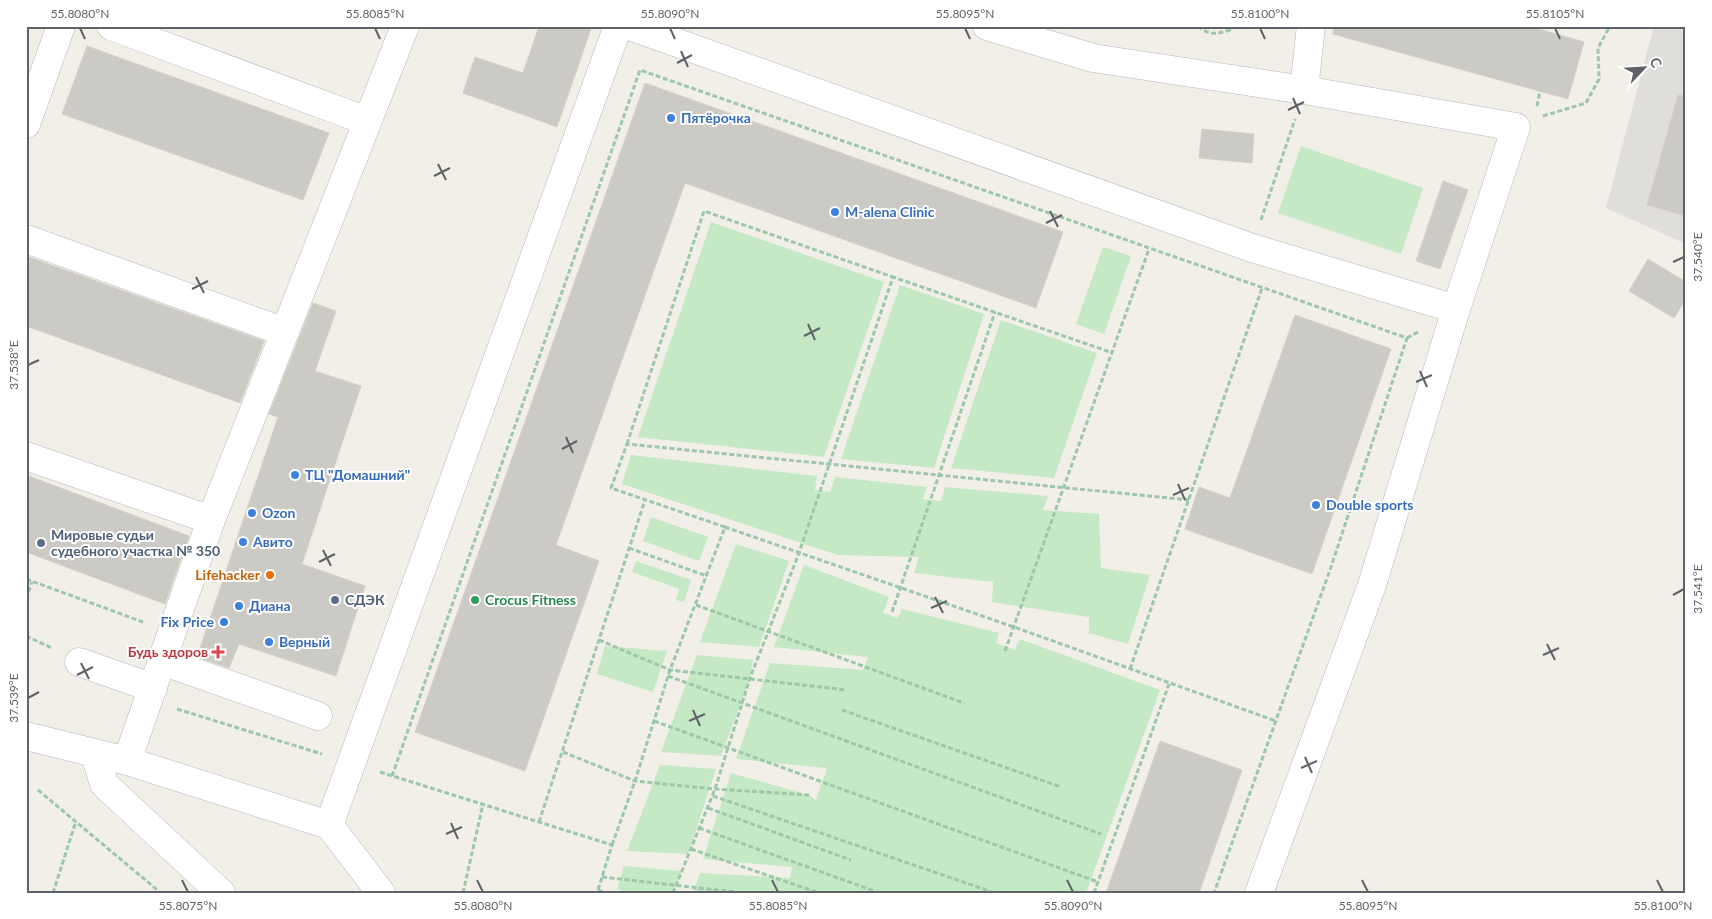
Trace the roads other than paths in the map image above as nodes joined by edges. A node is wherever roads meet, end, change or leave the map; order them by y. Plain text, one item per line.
1 (61, 26) edge
2 (111, 26) edge
3 (404, 26) edge
4 (618, 26) edge
5 (630, 26) edge
6 (987, 26) edge
7 (1311, 26) edge
8 (1304, 90) junction
9 (27, 119) edge
10 (367, 121) junction
11 (26, 238) edge
12 (1456, 309) junction
13 (285, 332) junction
14 (26, 456) edge
15 (211, 520) junction
16 (162, 661) junction
17 (79, 662) dead end
18 (150, 694) junction
19 (318, 716) dead end
20 (26, 736) edge
21 (95, 754) junction
22 (127, 761) junction
23 (329, 825) junction
24 (221, 893) edge
25 (381, 893) edge
26 (1259, 893) edge

1 - 9 lane
2 - 10 lane
3 - 10 lane
4 - 23 lane
5 - 12 lane
6 - 8 lane
7 - 8 lane
8 - 12 lane
10 - 13 lane
11 - 13 lane
12 - 26 lane
13 - 15 lane
14 - 15 lane
15 - 16 lane
16 - 18 lane
16 - 19 lane
17 - 18 lane
18 - 22 lane
20 - 21 lane
21 - 22 lane
21 - 24 lane
22 - 23 lane
23 - 25 lane

